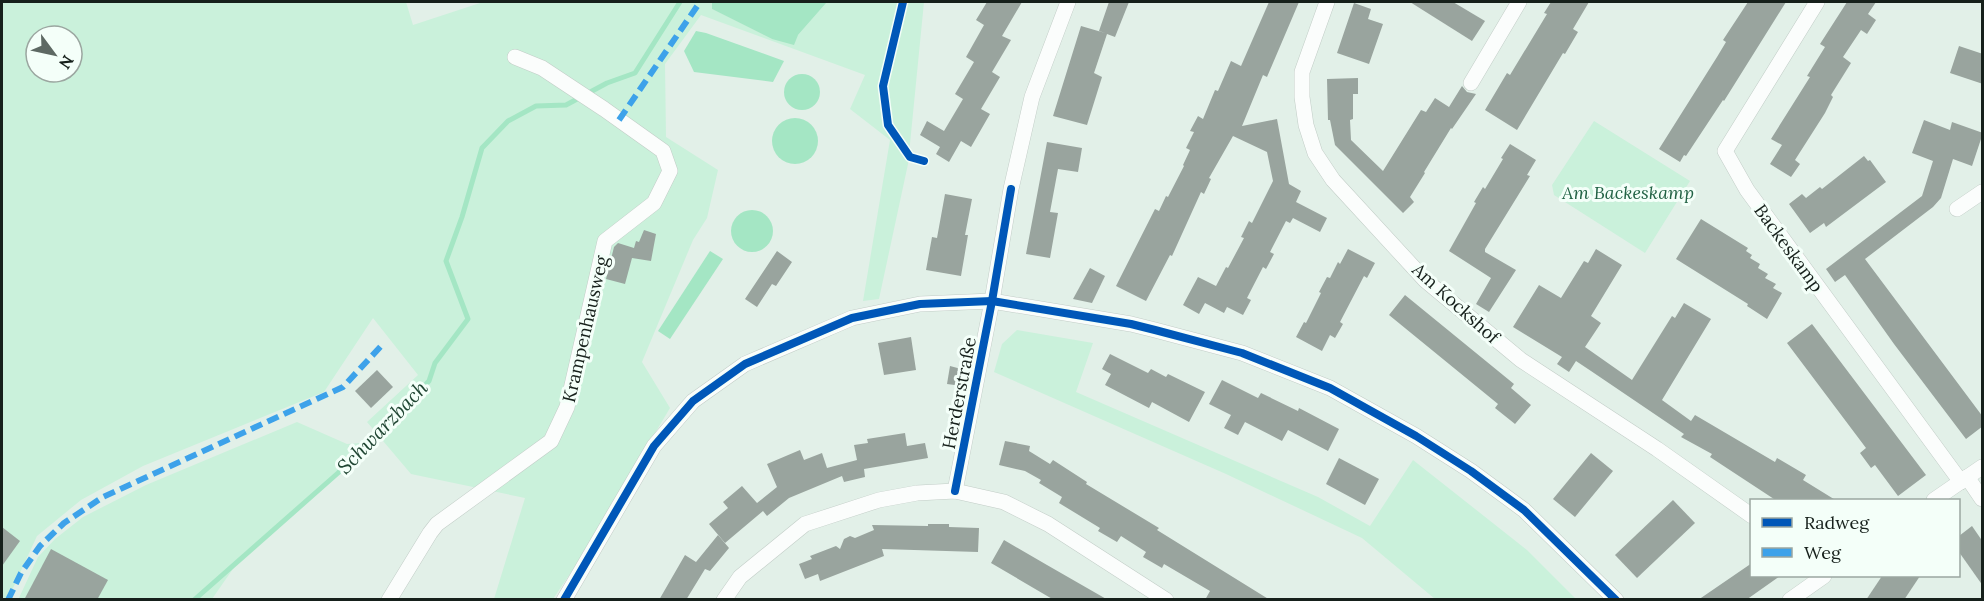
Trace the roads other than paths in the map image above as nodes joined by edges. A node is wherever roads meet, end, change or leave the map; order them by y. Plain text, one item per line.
1 (1068, 2) edge
2 (1327, 2) edge
3 (1816, 2) edge
4 (1513, 4) edge
5 (515, 57) dead end
6 (1471, 83) dead end
7 (1983, 192) edge
8 (1957, 209) dead end
9 (992, 301) junction
10 (1983, 466) edge
11 (1964, 479) junction
12 (955, 491) junction
13 (1937, 499) edge
14 (1983, 499) edge
15 (1750, 515) edge
16 (1823, 577) edge
17 (389, 600) edge
18 (564, 600) edge
19 (724, 600) edge
20 (1166, 600) edge
21 (1616, 600) edge
22 (1790, 600) edge

1 - 9 street, Herderstraße
2 - 15 street, Am Kockshof
3 - 11 street, Backeskamp
4 - 6 street
5 - 17 street, Krampenhausweg
7 - 8 street
9 - 12 street, Herderstraße
9 - 18 street
9 - 21 street
10 - 11 street
11 - 13 street
11 - 14 street
12 - 19 street
12 - 20 street
16 - 22 street

